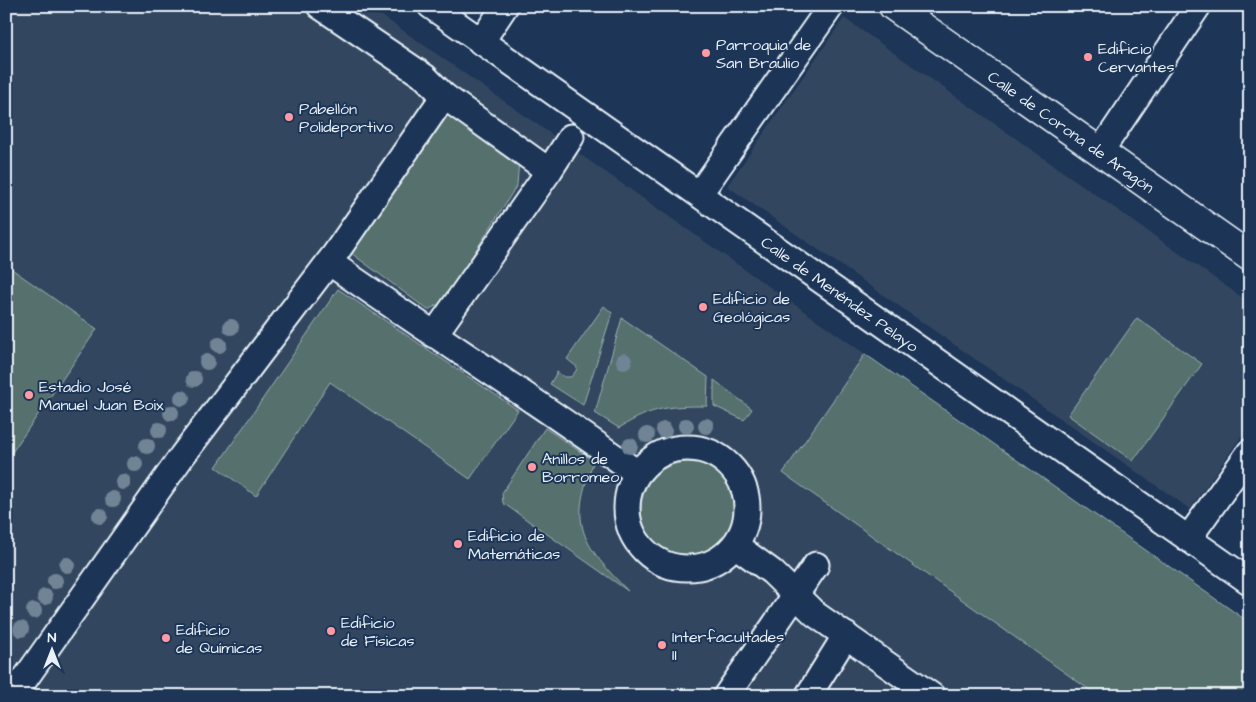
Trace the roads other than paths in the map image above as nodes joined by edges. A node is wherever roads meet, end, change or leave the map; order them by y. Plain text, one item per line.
1 (320, 6) edge
2 (430, 6) edge
3 (505, 6) edge
4 (831, 6) edge
5 (893, 6) edge
6 (1198, 6) edge
7 (481, 42) junction
8 (444, 96) junction
9 (571, 137) dead end
10 (1100, 152) junction
11 (549, 171) junction
12 (700, 193) junction
13 (1250, 257) edge
14 (329, 262) junction
15 (434, 335) junction
16 (1250, 452) edge
17 (637, 473) junction
18 (1188, 539) junction
19 (735, 545) junction
20 (816, 565) dead end
21 (1250, 582) edge
22 (794, 595) junction
23 (846, 635) junction
24 (13, 696) edge
25 (726, 696) edge
26 (808, 696) edge
27 (932, 696) edge

1 - 8 street
2 - 7 street, Calle de Menéndez Pelayo
3 - 7 street
4 - 12 street
5 - 10 main road, Calle de Corona de Aragón
6 - 10 street
7 - 12 street, Calle de Menéndez Pelayo
8 - 11 street
8 - 14 street
9 - 11 street
10 - 13 main road, Calle de Corona de Aragón
11 - 15 street
12 - 18 street, Calle de Menéndez Pelayo
14 - 15 street
14 - 24 street
15 - 17 street
16 - 18 street
17 - 19 street
17 - 19 street
18 - 21 street, Calle de Menéndez Pelayo
19 - 22 street
20 - 22 street
22 - 23 street
22 - 25 street
23 - 26 street
23 - 27 street

